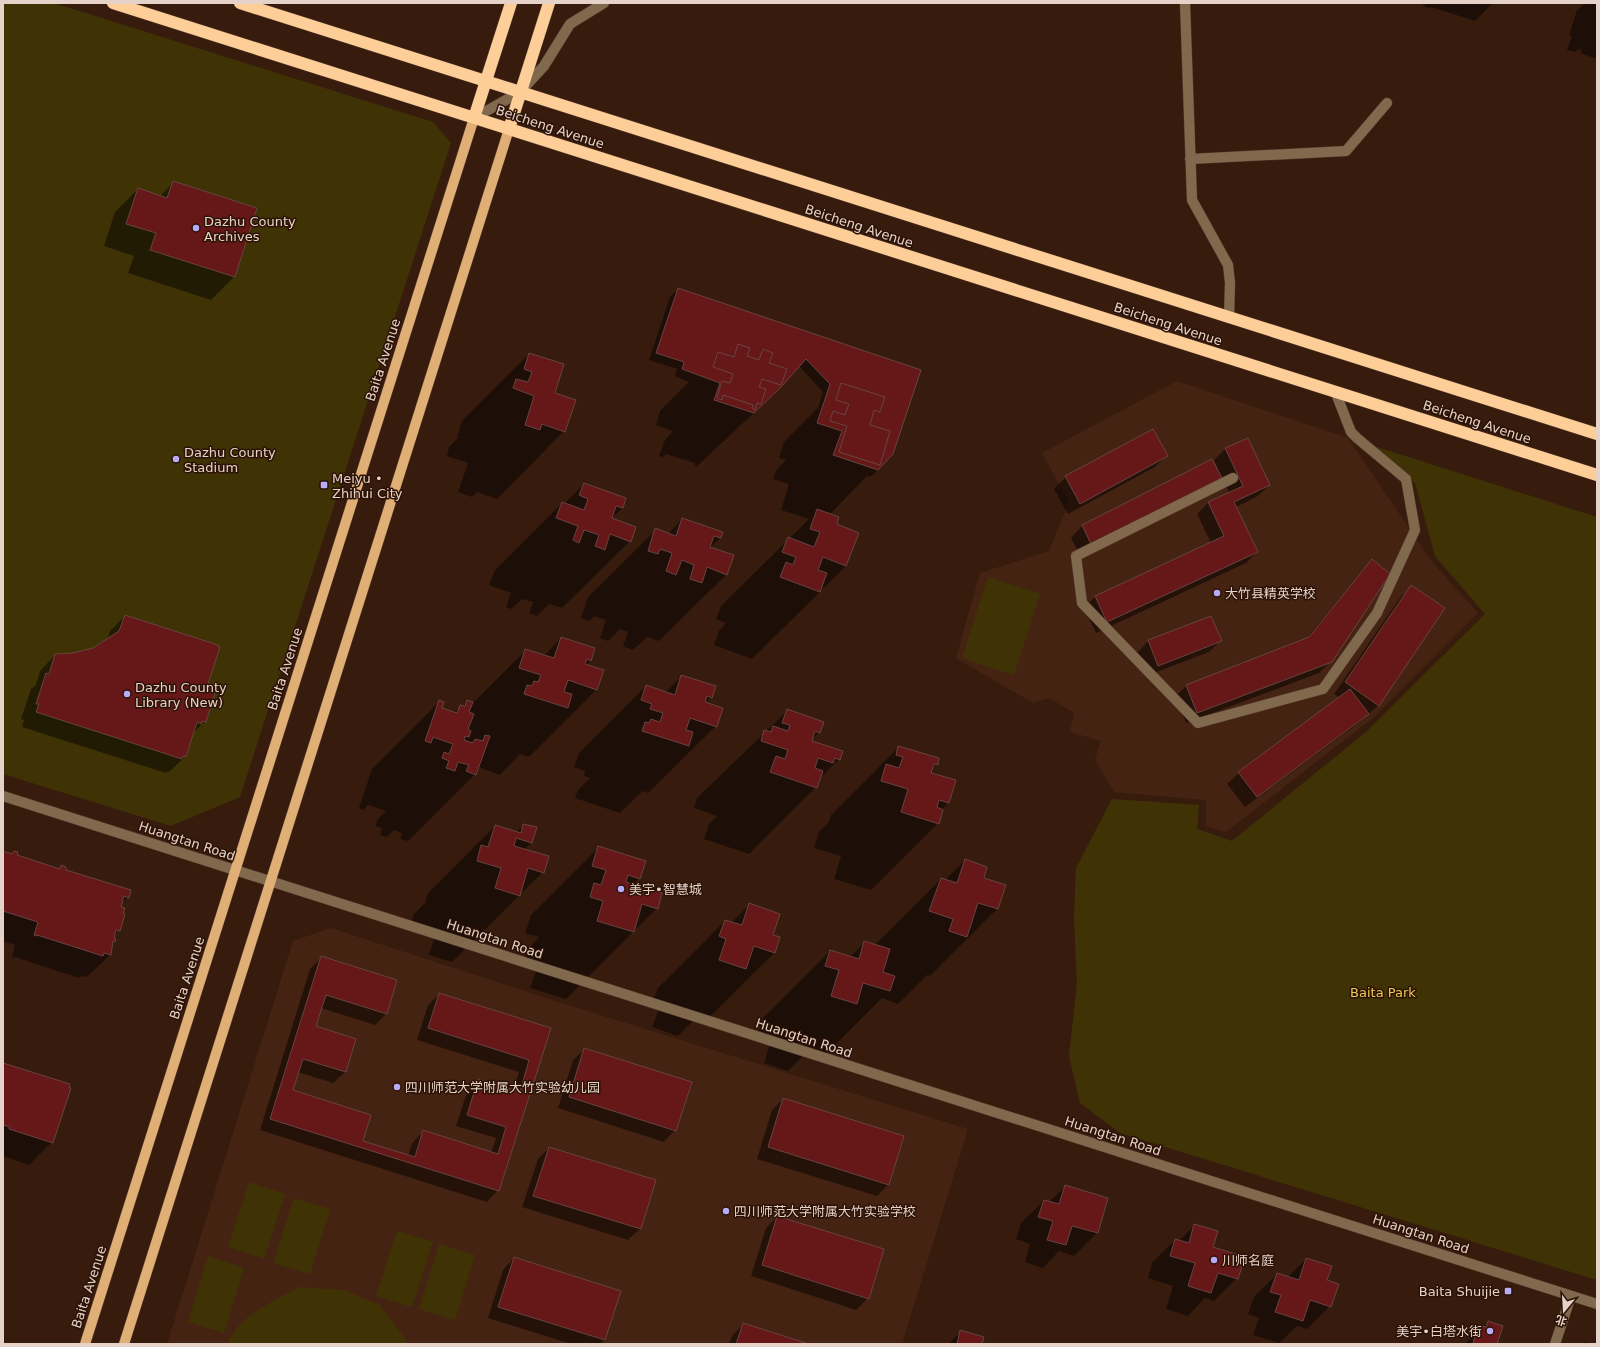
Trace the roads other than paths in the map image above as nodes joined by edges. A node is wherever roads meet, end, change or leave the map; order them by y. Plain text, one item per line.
1 (112, 3) edge
2 (240, 3) edge
3 (511, 3) edge
4 (548, 3) edge
5 (604, 3) edge
6 (1186, 3) edge
7 (486, 81) junction
8 (520, 92) junction
9 (1387, 103) dead end
10 (474, 118) junction
11 (510, 129) junction
12 (1190, 159) junction
13 (1229, 318) junction
14 (1335, 391) junction
15 (1597, 434) edge
16 (1597, 475) edge
17 (1233, 478) dead end
18 (3, 796) edge
19 (236, 870) junction
20 (271, 881) junction
21 (1571, 1296) junction
22 (1597, 1304) edge
23 (85, 1344) edge
24 (124, 1344) edge
25 (1555, 1344) edge

1 - 10 highway, Beicheng Avenue
2 - 7 highway, Beicheng Avenue
3 - 7 highway, Baita Avenue
4 - 8 highway
5 - 8 street
6 - 12 street
7 - 8 highway, Beicheng Avenue
7 - 10 highway, Baita Avenue
8 - 10 street
8 - 11 highway
8 - 13 highway, Beicheng Avenue
9 - 12 street
10 - 11 highway, Beicheng Avenue
10 - 19 main road, Baita Avenue
11 - 14 highway, Beicheng Avenue
11 - 20 main road
12 - 13 street
13 - 15 highway, Beicheng Avenue
14 - 16 highway, Beicheng Avenue
14 - 17 street
18 - 19 street, Huangtan Road
19 - 20 street, Huangtan Road
19 - 23 main road, Baita Avenue
20 - 21 street, Huangtan Road
20 - 24 main road
21 - 22 street, Huangtan Road
21 - 25 street

